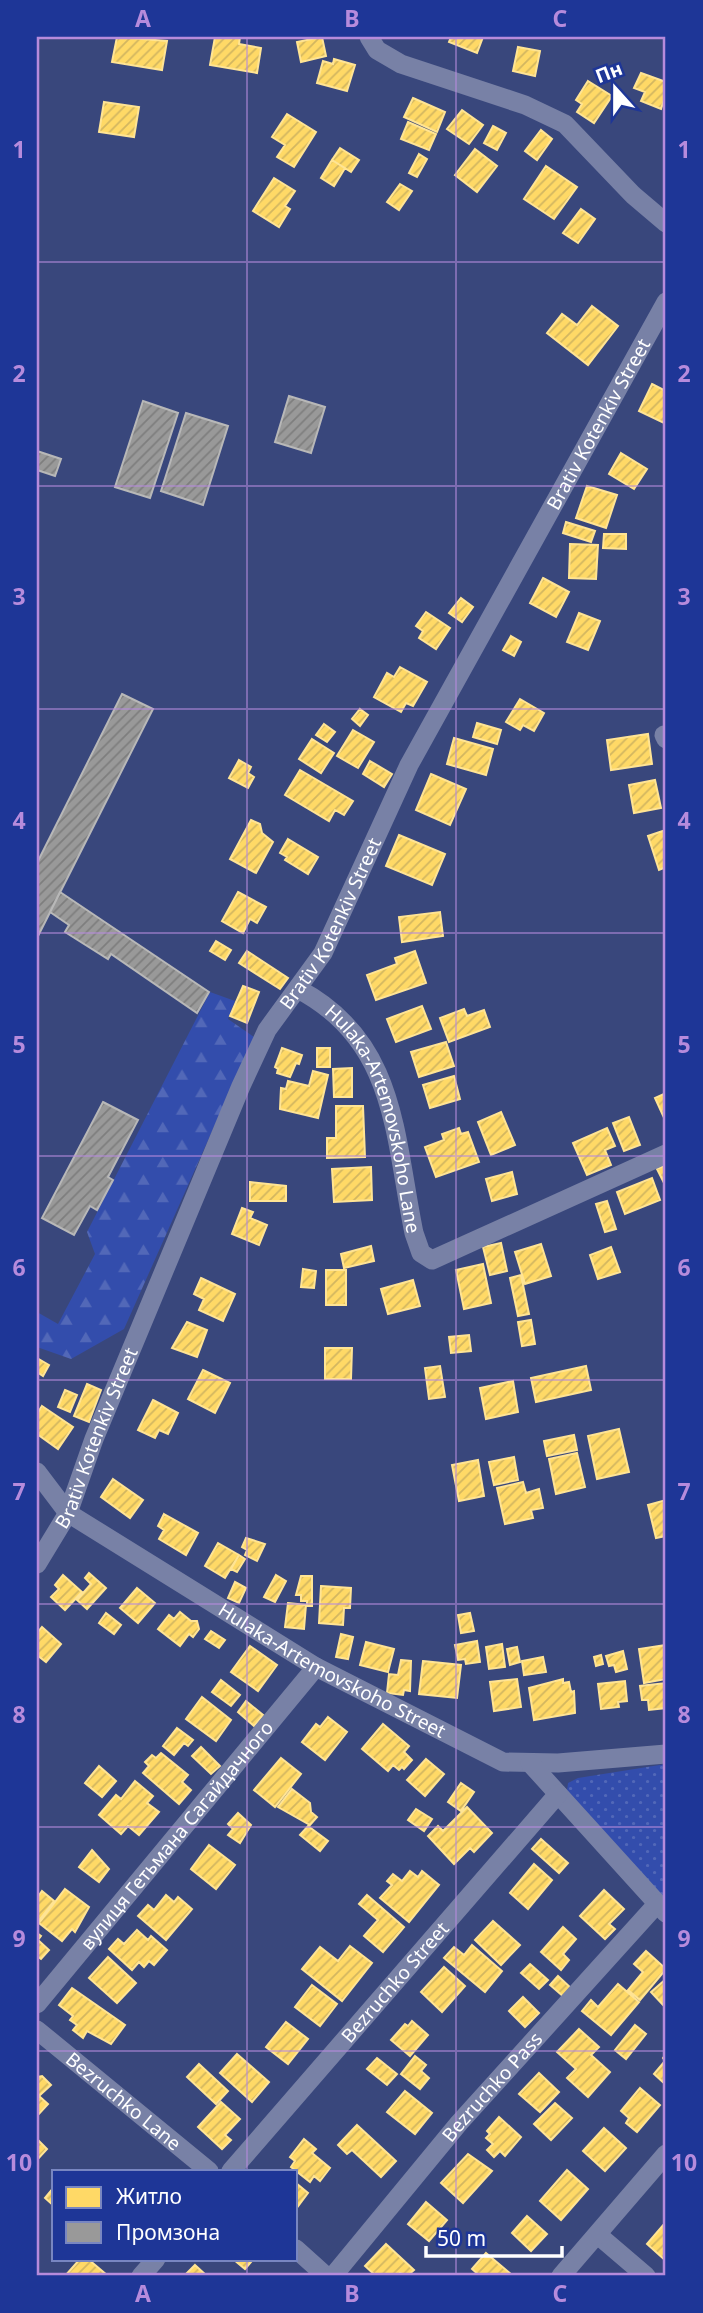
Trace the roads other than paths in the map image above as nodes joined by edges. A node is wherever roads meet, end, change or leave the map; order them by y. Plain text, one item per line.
1 (369, 37) edge
2 (666, 223) edge
3 (666, 302) edge
4 (298, 989) junction
5 (666, 1154) edge
6 (37, 1472) edge
7 (68, 1513) junction
8 (37, 1564) edge
9 (316, 1667) junction
10 (666, 1754) edge
11 (530, 1763) junction
12 (558, 1794) junction
13 (662, 1909) edge
14 (37, 2004) edge
15 (37, 2030) edge
16 (666, 2154) edge
17 (208, 2170) edge
18 (232, 2170) edge
19 (598, 2235) junction
20 (298, 2251) edge
21 (155, 2260) edge
22 (141, 2276) edge
23 (326, 2276) edge
24 (333, 2276) edge
25 (561, 2276) edge
26 (646, 2276) edge

1 - 2 street
3 - 4 street, Brativ Kotenkiv Street
4 - 5 street, Hulaka-Artemovskoho Lane
4 - 7 street, Brativ Kotenkiv Street
6 - 7 street, Hulaka-Artemovskoho Street
7 - 8 street, Brativ Kotenkiv Street
7 - 9 street, Hulaka-Artemovskoho Street
9 - 11 street, Hulaka-Artemovskoho Street
9 - 14 street, вулиця Гетьмана Сагайдачного
10 - 11 street, Hulaka-Artemovskoho Street
11 - 12 street
12 - 13 street
12 - 18 street, Bezruchko Street
13 - 24 street, Bezruchko Pass
15 - 17 street, Bezruchko Lane
16 - 19 street
19 - 25 street
19 - 26 street
20 - 23 street
21 - 22 street

